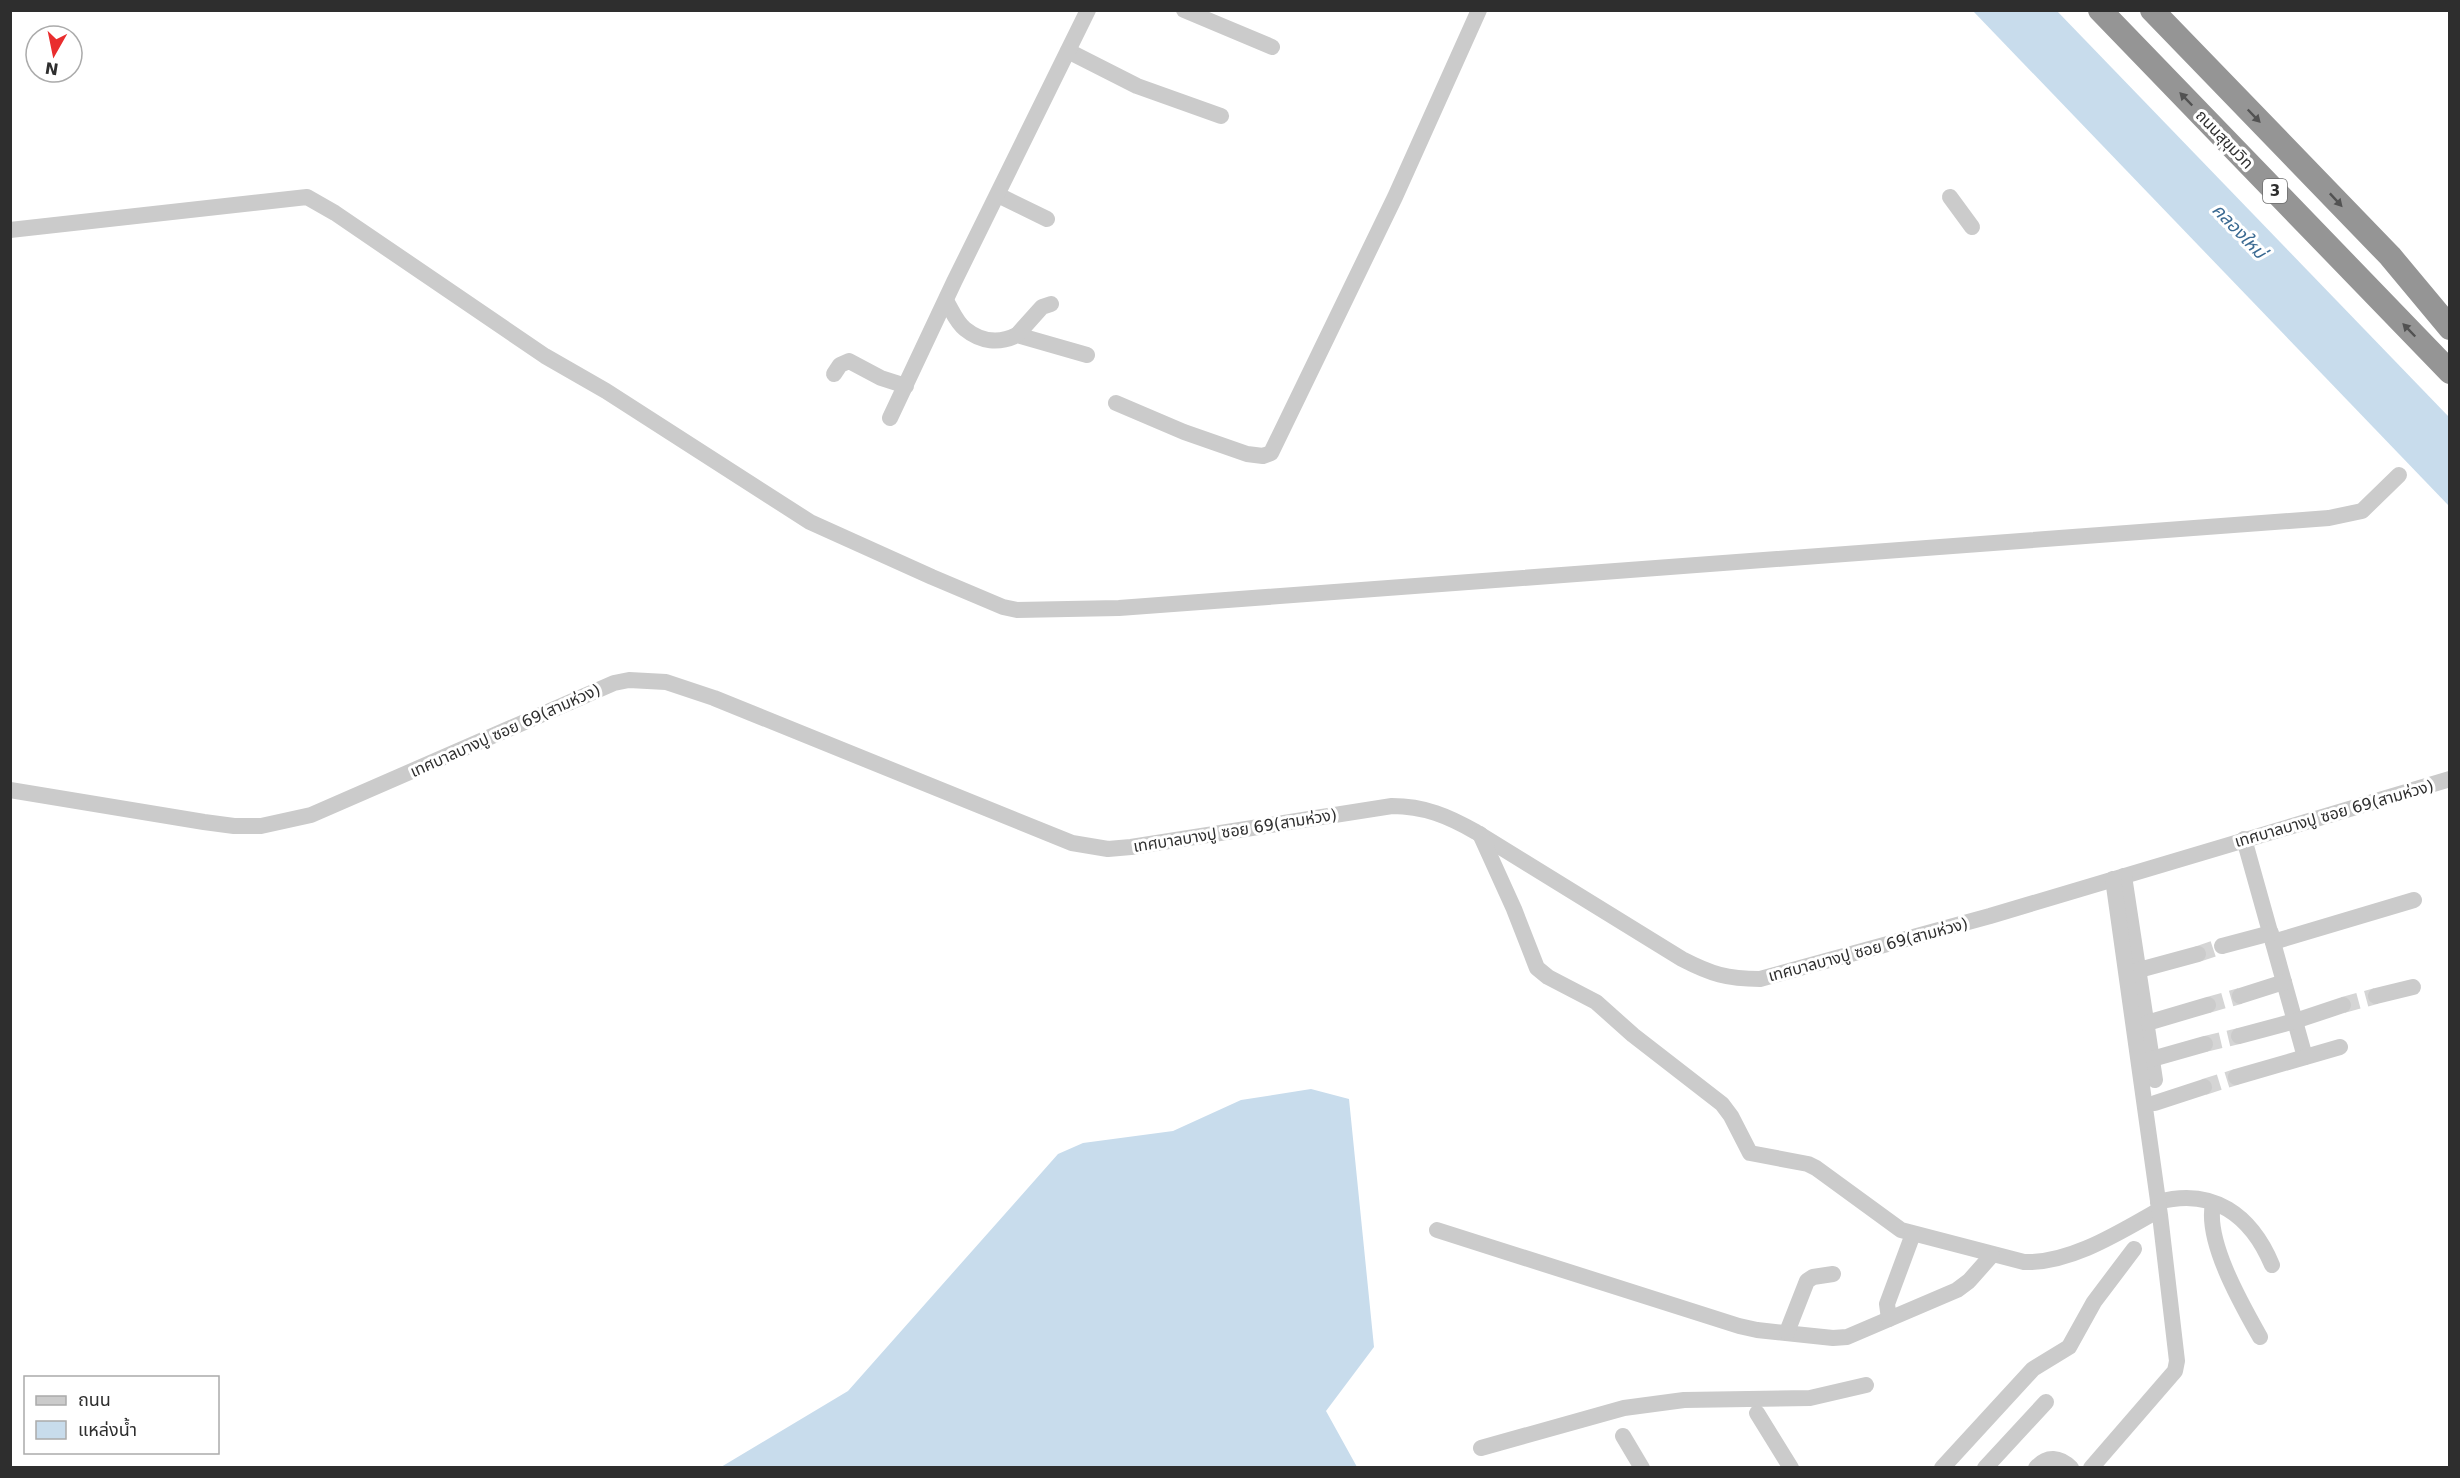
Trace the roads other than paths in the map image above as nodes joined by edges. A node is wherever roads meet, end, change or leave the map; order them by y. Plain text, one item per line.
1 (1088, 10) edge
2 (1185, 10) edge
3 (1479, 10) edge
4 (2100, 10) edge
5 (2152, 10) edge
6 (1272, 47) dead end
7 (1068, 51) junction
8 (1221, 116) dead end
9 (2296, 158) junction
10 (2267, 182) junction
11 (998, 195) junction
12 (1950, 197) dead end
13 (1047, 219) dead end
14 (1972, 228) dead end
15 (10, 230) edge
16 (946, 301) junction
17 (1051, 304) dead end
18 (2446, 317) edge
19 (1017, 335) junction
20 (1087, 355) dead end
21 (2450, 372) edge
22 (834, 374) dead end
23 (906, 386) junction
24 (1116, 403) dead end
25 (890, 418) dead end
26 (2399, 475) dead end
27 (2450, 779) edge
28 (10, 789) edge
29 (1480, 834) junction
30 (2244, 839) junction
31 (2119, 877) junction
32 (2414, 900) dead end
33 (2272, 938) junction
34 (2222, 946) tunnel mouth
35 (2198, 954) tunnel mouth
36 (2139, 970) junction
37 (2284, 982) junction
38 (2413, 987) dead end
39 (2240, 996) tunnel mouth
40 (2376, 996) tunnel mouth
41 (2208, 1005) tunnel mouth
42 (2343, 1005) tunnel mouth
43 (2295, 1021) junction
44 (2147, 1023) junction
45 (2239, 1036) tunnel mouth
46 (2205, 1044) tunnel mouth
47 (2340, 1047) dead end
48 (2305, 1058) junction
49 (2152, 1059) junction
50 (2236, 1077) tunnel mouth
51 (2155, 1080) dead end
52 (2204, 1087) tunnel mouth
53 (2155, 1103) dead end
54 (2203, 1201) junction
55 (2160, 1214) junction
56 (1437, 1230) dead end
57 (1913, 1234) junction
58 (2134, 1249) dead end
59 (1992, 1255) junction
60 (2272, 1265) dead end
61 (1833, 1274) dead end
62 (1889, 1319) junction
63 (1787, 1332) junction
64 (2260, 1337) dead end
65 (1866, 1385) dead end
66 (2046, 1402) dead end
67 (1757, 1413) dead end
68 (1623, 1436) dead end
69 (1481, 1448) dead end
70 (1642, 1467) edge
71 (1791, 1467) edge
72 (1942, 1467) edge
73 (1985, 1467) edge
74 (2036, 1467) edge
75 (2071, 1467) edge
76 (2091, 1467) edge

1 - 7 street
2 - 6 street
3 - 24 street
10 -> 4 highway, ถนนสุขุมวิท / 3
5 -> 9 highway, 3
7 - 8 street
7 - 11 street
9 - 10 highway
9 -> 18 highway, 3
21 -> 10 highway, ถนนสุขุมวิท / 3
11 - 13 street
11 - 16 street
12 - 14 street
15 - 26 street
16 - 19 street
16 - 23 street
17 - 19 street
19 - 20 street
22 - 23 street
23 - 25 street
27 - 30 street, เทศบาลบางปู ซอย 69(สามห่วง)
28 - 29 street, เทศบาลบางปู ซอย 69(สามห่วง)
29 - 31 street, เทศบาลบางปู ซอย 69(สามห่วง)
29 - 57 street
30 - 31 street, เทศบาลบางปู ซอย 69(สามห่วง)
30 - 33 street
31 - 36 street
31 - 55 street
32 - 33 street
33 - 34 street
33 - 37 street
35 - 36 street
36 - 44 street
37 - 39 street
37 - 43 street
38 - 40 street
41 - 44 street
42 - 43 street
43 - 45 street
43 - 48 street
44 - 49 street
46 - 49 street
47 - 48 street
48 - 50 street
49 - 51 street
52 - 53 street
54 - 55 street
54 - 60 street
54 - 64 street
55 - 59 street
55 - 76 street
56 - 63 street
57 - 59 street
57 - 62 street
58 - 72 street
59 - 62 street
61 - 63 street
62 - 63 street
65 - 69 street
66 - 73 street
67 - 71 street
68 - 70 street
74 - 75 street

